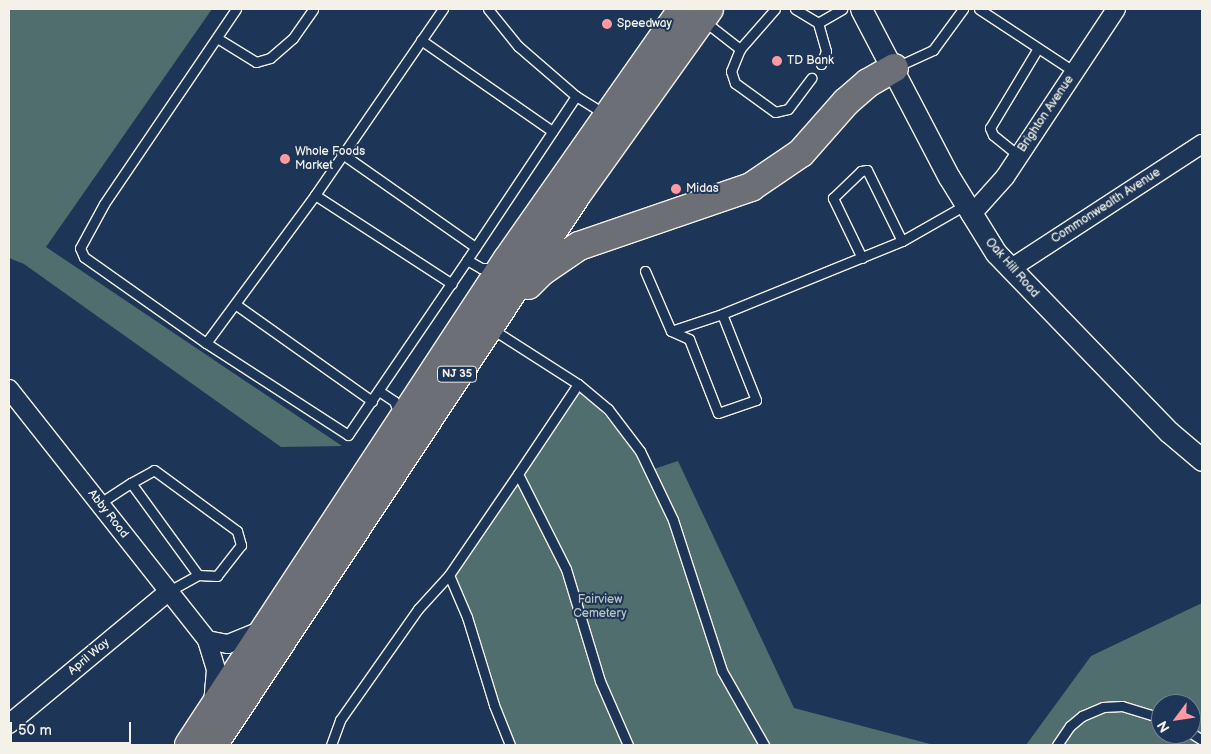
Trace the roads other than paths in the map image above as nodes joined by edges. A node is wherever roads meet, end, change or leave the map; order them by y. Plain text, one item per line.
1 (236, 9) edge
2 (313, 9) edge
3 (443, 9) edge
4 (488, 9) edge
5 (775, 9) edge
6 (795, 9) edge
7 (842, 9) edge
8 (861, 9) edge
9 (963, 9) edge
10 (979, 9) edge
11 (1116, 9) edge
12 (698, 12) edge
13 (818, 24) junction
14 (217, 38) junction
15 (420, 40) junction
16 (1038, 48) junction
17 (740, 49) junction
18 (821, 64) dead end
19 (894, 68) junction
20 (1074, 72) junction
21 (811, 78) dead end
22 (576, 96) junction
23 (606, 115) junction
24 (552, 131) junction
25 (1202, 144) edge
26 (341, 153) junction
27 (1019, 156) junction
28 (315, 195) junction
29 (968, 210) junction
30 (902, 241) junction
31 (475, 247) junction
32 (862, 258) junction
33 (467, 260) junction
34 (1010, 269) junction
35 (645, 271) dead end
36 (483, 281) junction
37 (452, 284) junction
38 (235, 304) junction
39 (722, 314) junction
40 (489, 326) junction
41 (671, 331) junction
42 (206, 343) junction
43 (578, 384) junction
44 (9, 389) edge
45 (422, 390) junction
46 (379, 391) junction
47 (372, 401) junction
48 (394, 402) junction
49 (397, 429) junction
50 (1202, 460) edge
51 (518, 474) junction
52 (131, 483) junction
53 (100, 503) junction
54 (198, 575) junction
55 (449, 575) junction
56 (169, 591) junction
57 (266, 628) junction
58 (207, 640) junction
59 (213, 709) junction
60 (1151, 715) edge
61 (9, 724) edge
62 (189, 745) edge
63 (213, 745) edge
64 (331, 745) edge
65 (510, 745) edge
66 (628, 745) edge
67 (764, 745) edge
68 (1057, 745) edge

1 - 14 lane
2 - 14 lane
3 - 15 lane
4 - 22 lane
5 - 17 lane
6 - 13 lane
7 - 13 lane
8 - 19 street, Oak Hill Road
9 - 19 lane
10 - 16 lane
11 - 20 street, Brighton Avenue
12 - 17 lane
12 - 23 highway, NJ 35
12 - 40 highway, NJ 35
13 - 18 lane
14 - 42 lane
15 - 24 lane
15 - 26 lane
16 - 20 lane
16 - 27 lane
17 - 21 lane
19 - 29 street, Oak Hill Road
19 - 40 highway
20 - 27 street, Brighton Avenue
22 - 23 lane
22 - 24 lane
23 - 36 highway, NJ 35
24 - 31 lane
25 - 34 street, Commonwealth Avenue
26 - 28 lane
26 - 31 lane
27 - 29 street, Brighton Avenue
28 - 37 lane
28 - 38 lane
29 - 30 lane
29 - 34 street, Oak Hill Road
30 - 32 lane
30 - 32 lane
31 - 33 lane
32 - 39 lane
33 - 36 lane
33 - 37 lane
34 - 50 street, Oak Hill Road
35 - 41 lane
36 - 45 highway, NJ 35
37 - 46 lane
38 - 42 lane
38 - 47 lane
39 - 41 lane
39 - 41 lane
40 - 43 lane
40 - 63 highway, NJ 35
42 - 47 lane
43 - 51 lane
43 - 67 lane
44 - 53 street, Abby Road
45 - 48 lane
45 - 49 highway, NJ 35
46 - 47 lane
46 - 48 lane
48 - 49 lane
49 - 57 highway, NJ 35
51 - 55 lane
51 - 66 lane
52 - 53 lane
52 - 54 lane
52 - 54 lane
53 - 56 street, Abby Road
54 - 56 lane
55 - 64 lane
55 - 65 lane
56 - 58 street, Abby Road
56 - 61 street, April Way
57 - 58 street
57 - 59 highway, NJ 35
58 - 59 street, Abby Road
59 - 62 highway, NJ 35
60 - 68 lane

